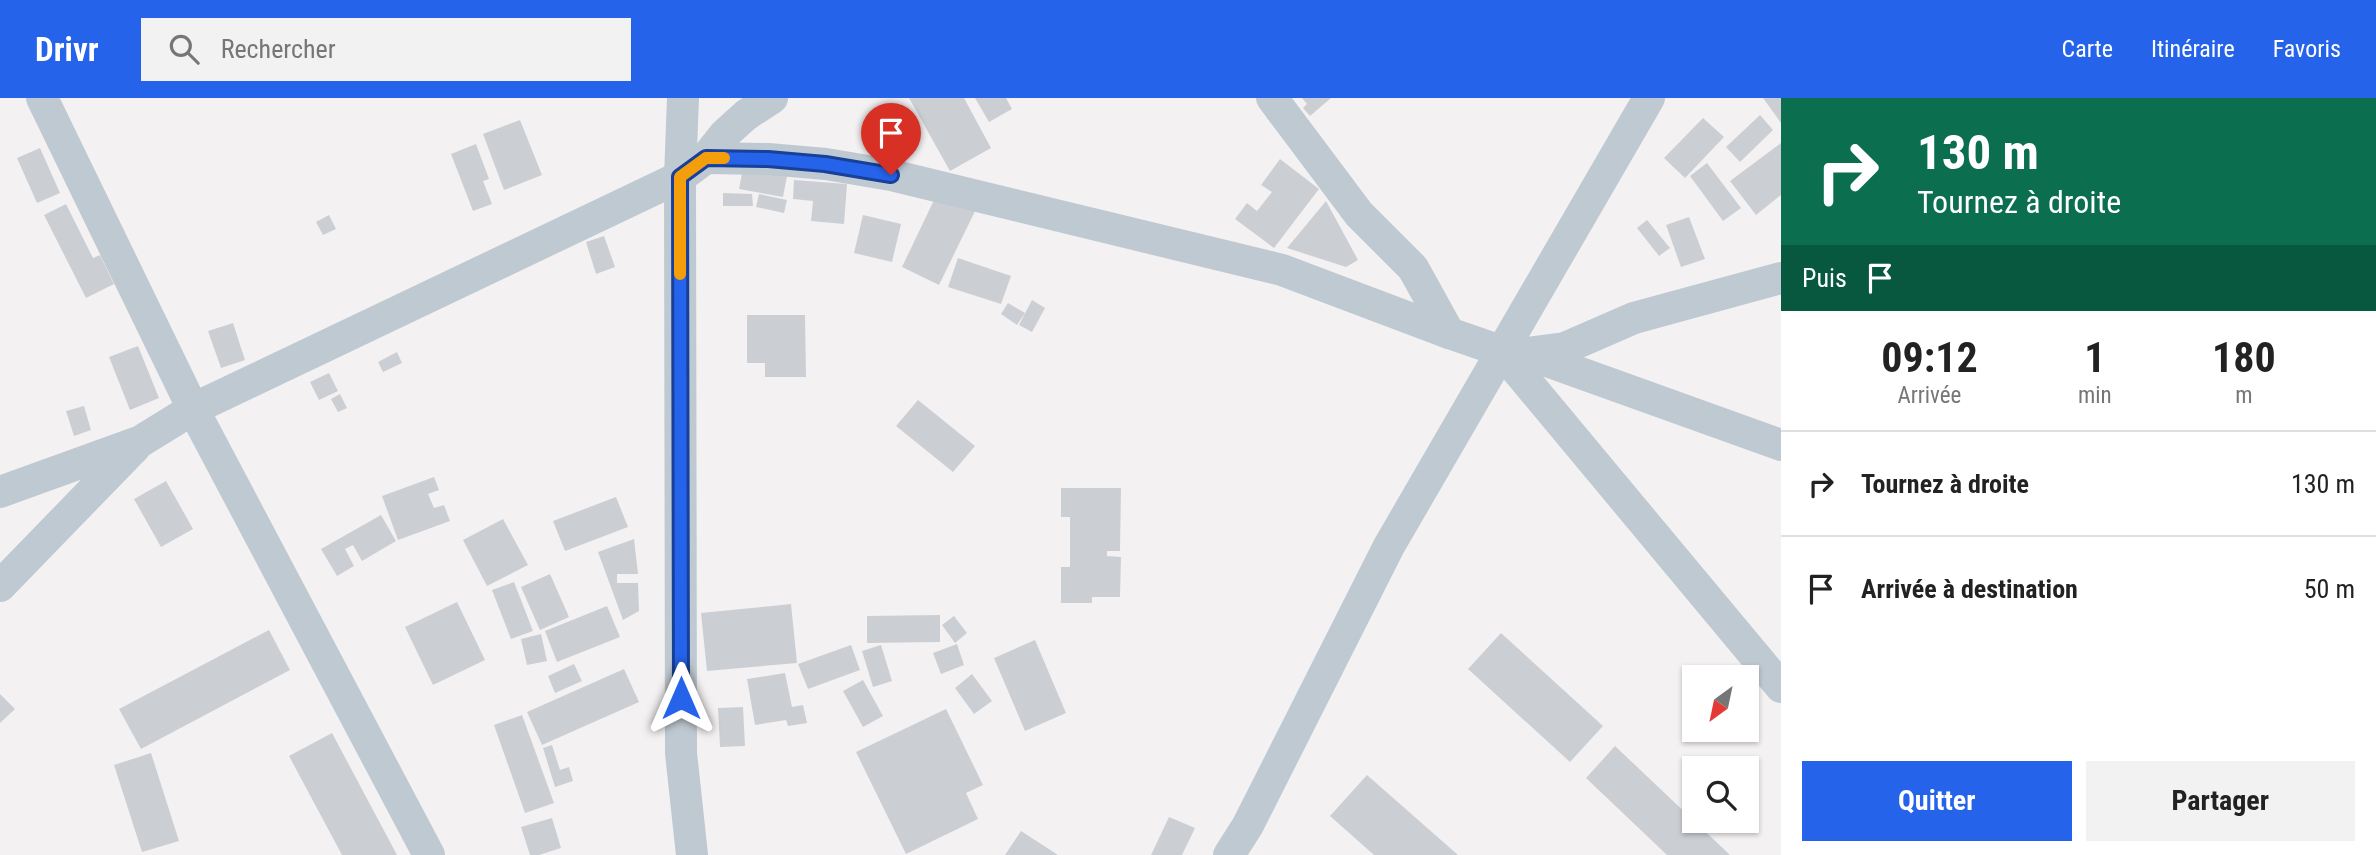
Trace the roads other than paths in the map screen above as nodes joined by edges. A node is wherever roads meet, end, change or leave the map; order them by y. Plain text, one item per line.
1 (42, 98) edge
2 (684, 98) edge
3 (772, 98) edge
4 (1272, 98) edge
5 (1649, 98) edge
6 (706, 158) junction
7 (680, 177) junction
8 (1781, 278) edge
9 (1449, 333) junction
10 (1513, 352) junction
11 (193, 409) junction
12 (141, 441) junction
13 (1781, 445) edge
14 (0, 492) edge
15 (0, 586) edge
16 (1781, 687) edge
17 (429, 855) edge
18 (692, 855) edge
19 (1229, 855) edge

1 - 11 street
2 - 7 street
3 - 6 street
4 - 9 street
5 - 10 street
6 - 7 street
6 - 9 street
7 - 11 street
7 - 18 street
8 - 10 street
9 - 10 street
10 - 13 street
10 - 16 street
10 - 19 street
11 - 12 street
11 - 17 street
12 - 14 street
12 - 15 street

